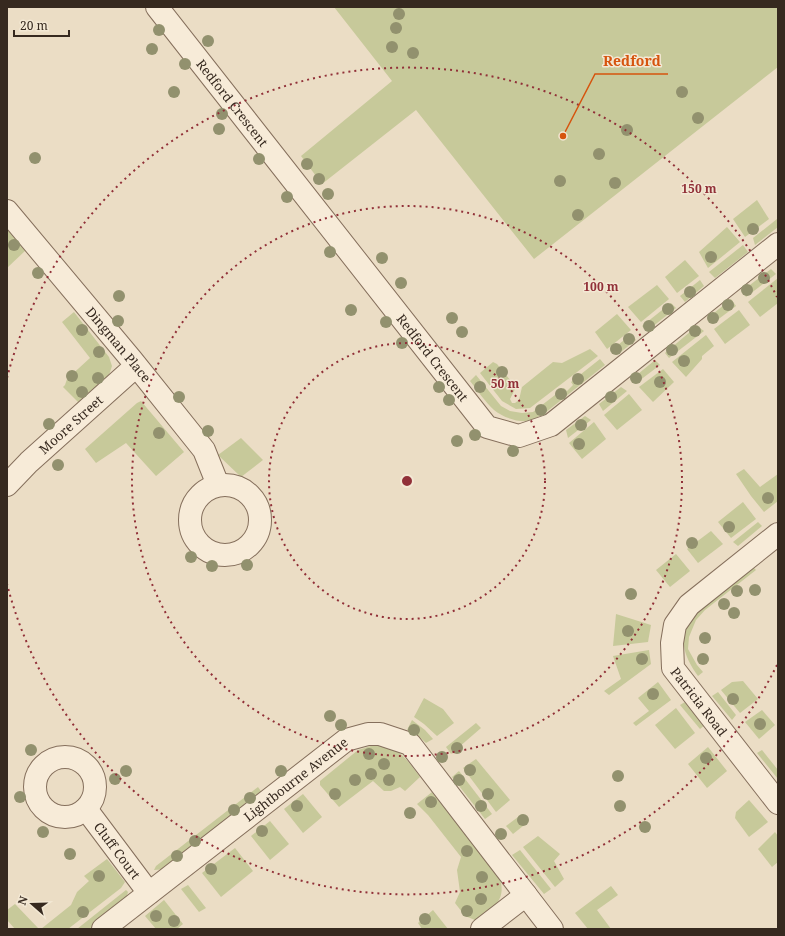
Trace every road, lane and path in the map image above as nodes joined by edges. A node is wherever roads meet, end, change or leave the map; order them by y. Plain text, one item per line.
1 (157, 7) edge
2 (7, 211) edge
3 (778, 244) edge
4 (136, 366) junction
5 (218, 485) dead end
6 (7, 486) edge
7 (778, 534) edge
8 (778, 803) edge
9 (86, 808) dead end
10 (148, 893) junction
11 (526, 895) junction
12 (103, 929) edge
13 (482, 929) edge
14 (552, 929) edge

1 - 3 street, Redford Crescent
2 - 4 street, Dingman Place
4 - 5 street, Dingman Place
4 - 6 street, Moore Street
7 - 8 street, Patricia Road
9 - 10 street, Cluff Court
10 - 11 street, Lightbourne Avenue
10 - 12 street, Lightbourne Avenue
11 - 13 street
11 - 14 street, Lightbourne Avenue

